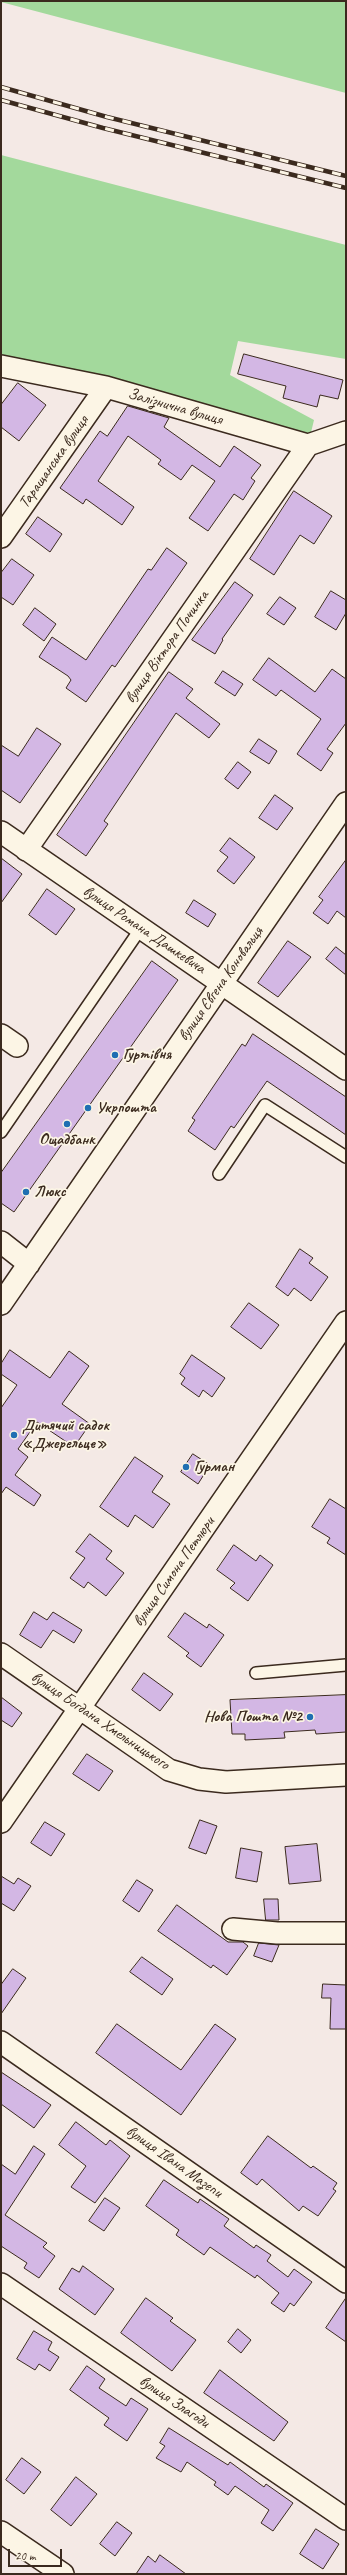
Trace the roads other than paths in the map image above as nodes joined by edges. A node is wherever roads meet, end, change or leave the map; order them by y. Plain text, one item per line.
1 (1, 366) edge
2 (106, 387) junction
3 (346, 432) edge
4 (308, 445) junction
5 (1, 537) edge
6 (346, 803) edge
7 (1, 832) edge
8 (26, 850) junction
9 (141, 928) junction
10 (222, 982) junction
11 (346, 1069) edge
12 (1, 1132) edge
13 (346, 1157) edge
14 (220, 1174) dead end
15 (1, 1242) edge
16 (29, 1264) junction
17 (1, 1304) edge
18 (346, 1322) edge
19 (1, 1654) edge
20 (346, 1665) edge
21 (256, 1674) dead end
22 (80, 1710) junction
23 (346, 1775) edge
24 (1, 1822) edge
25 (233, 1929) dead end
26 (346, 1932) edge
27 (1, 2042) edge
28 (346, 2282) edge
29 (1, 2284) edge
30 (346, 2519) edge
31 (1, 2532) edge
32 (63, 2574) edge

1 - 2 street, Залізнична вулиця
2 - 4 street, Залізнична вулиця
2 - 5 street, Таращанська вулиця
3 - 4 street
4 - 8 street, вулиця Віктора Починка
6 - 10 street, вулиця Євгена Коновальця
7 - 8 street, вулиця Романа Дашкевича
8 - 9 street, вулиця Романа Дашкевича
9 - 10 street, вулиця Романа Дашкевича
9 - 12 lane
10 - 11 street, вулиця Романа Дашкевича
10 - 16 street, вулиця Євгена Коновальця
13 - 14 lane
15 - 16 street
16 - 17 street, вулиця Євгена Коновальця
18 - 22 street, вулиця Симона Петлюри
19 - 22 street, вулиця Богдана Хмельницького
20 - 21 lane
22 - 23 street, вулиця Богдана Хмельницького
22 - 24 street, вулиця Симона Петлюри
25 - 26 street
27 - 28 street, вулиця Івана Мазепи
29 - 30 street, вулиця Злагоди
31 - 32 street

